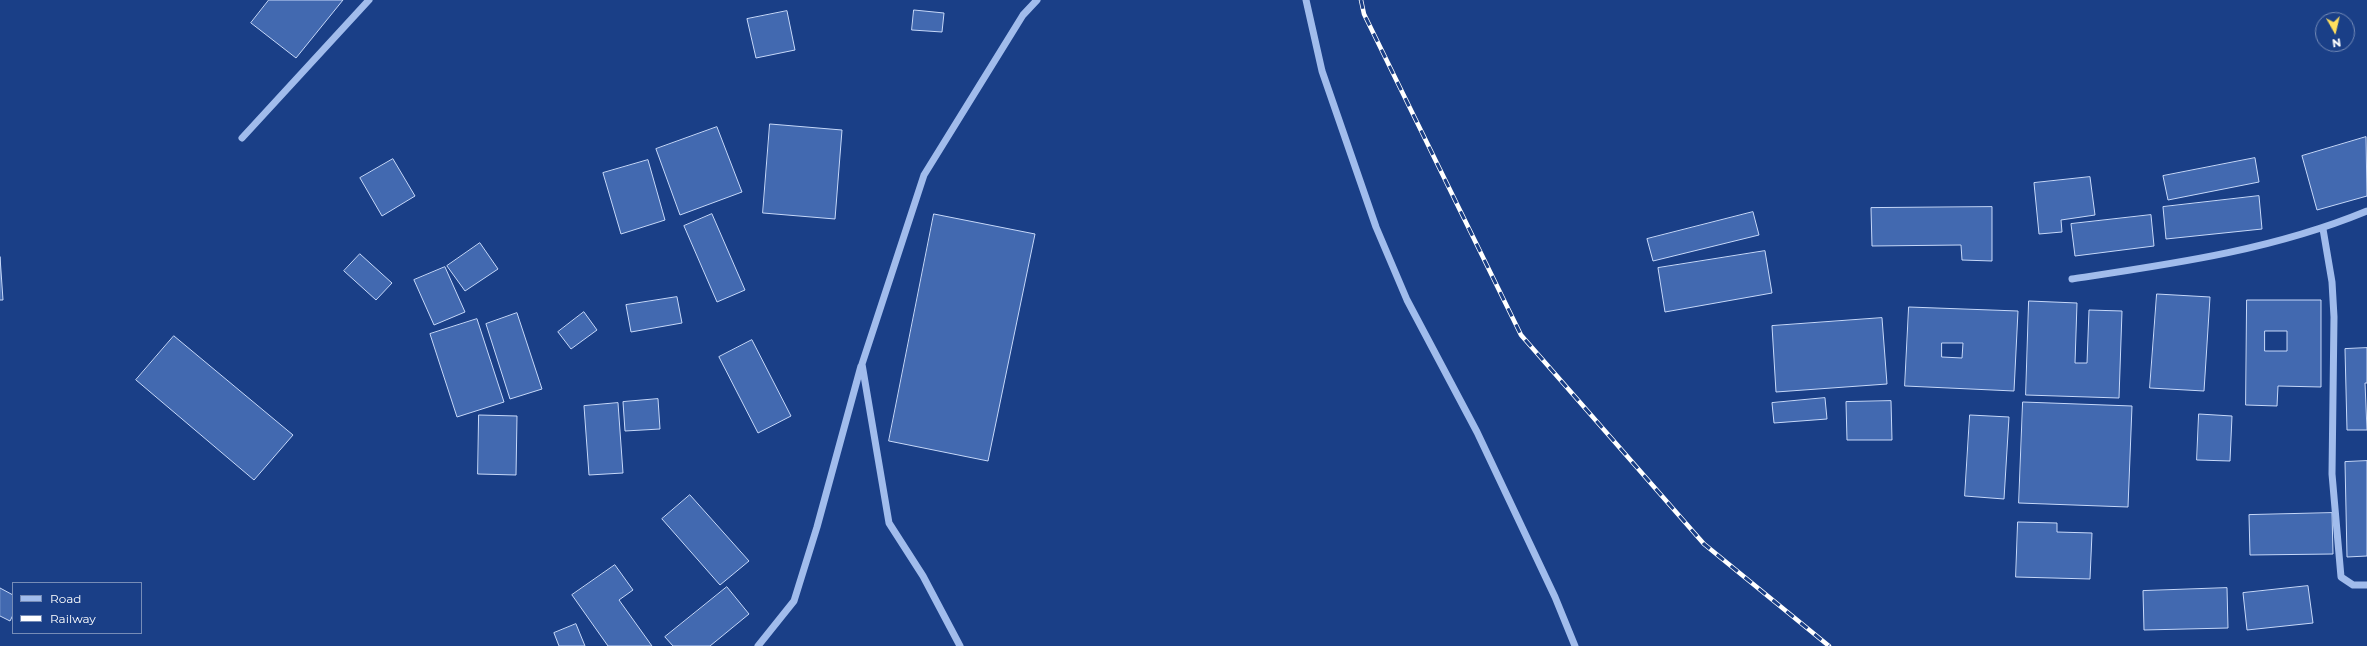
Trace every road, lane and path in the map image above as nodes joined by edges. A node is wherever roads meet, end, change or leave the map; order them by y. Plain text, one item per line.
1 (369, 0) edge
2 (1037, 0) edge
3 (1306, 0) edge
4 (242, 138) dead end
5 (2367, 211) edge
6 (2323, 229) junction
7 (2072, 279) dead end
8 (862, 364) junction
9 (2367, 585) edge
10 (758, 646) edge
11 (960, 646) edge
12 (1575, 646) edge

1 - 4 street
2 - 8 street
3 - 12 street
5 - 6 street
6 - 7 street
6 - 9 street
8 - 10 street
8 - 11 street

